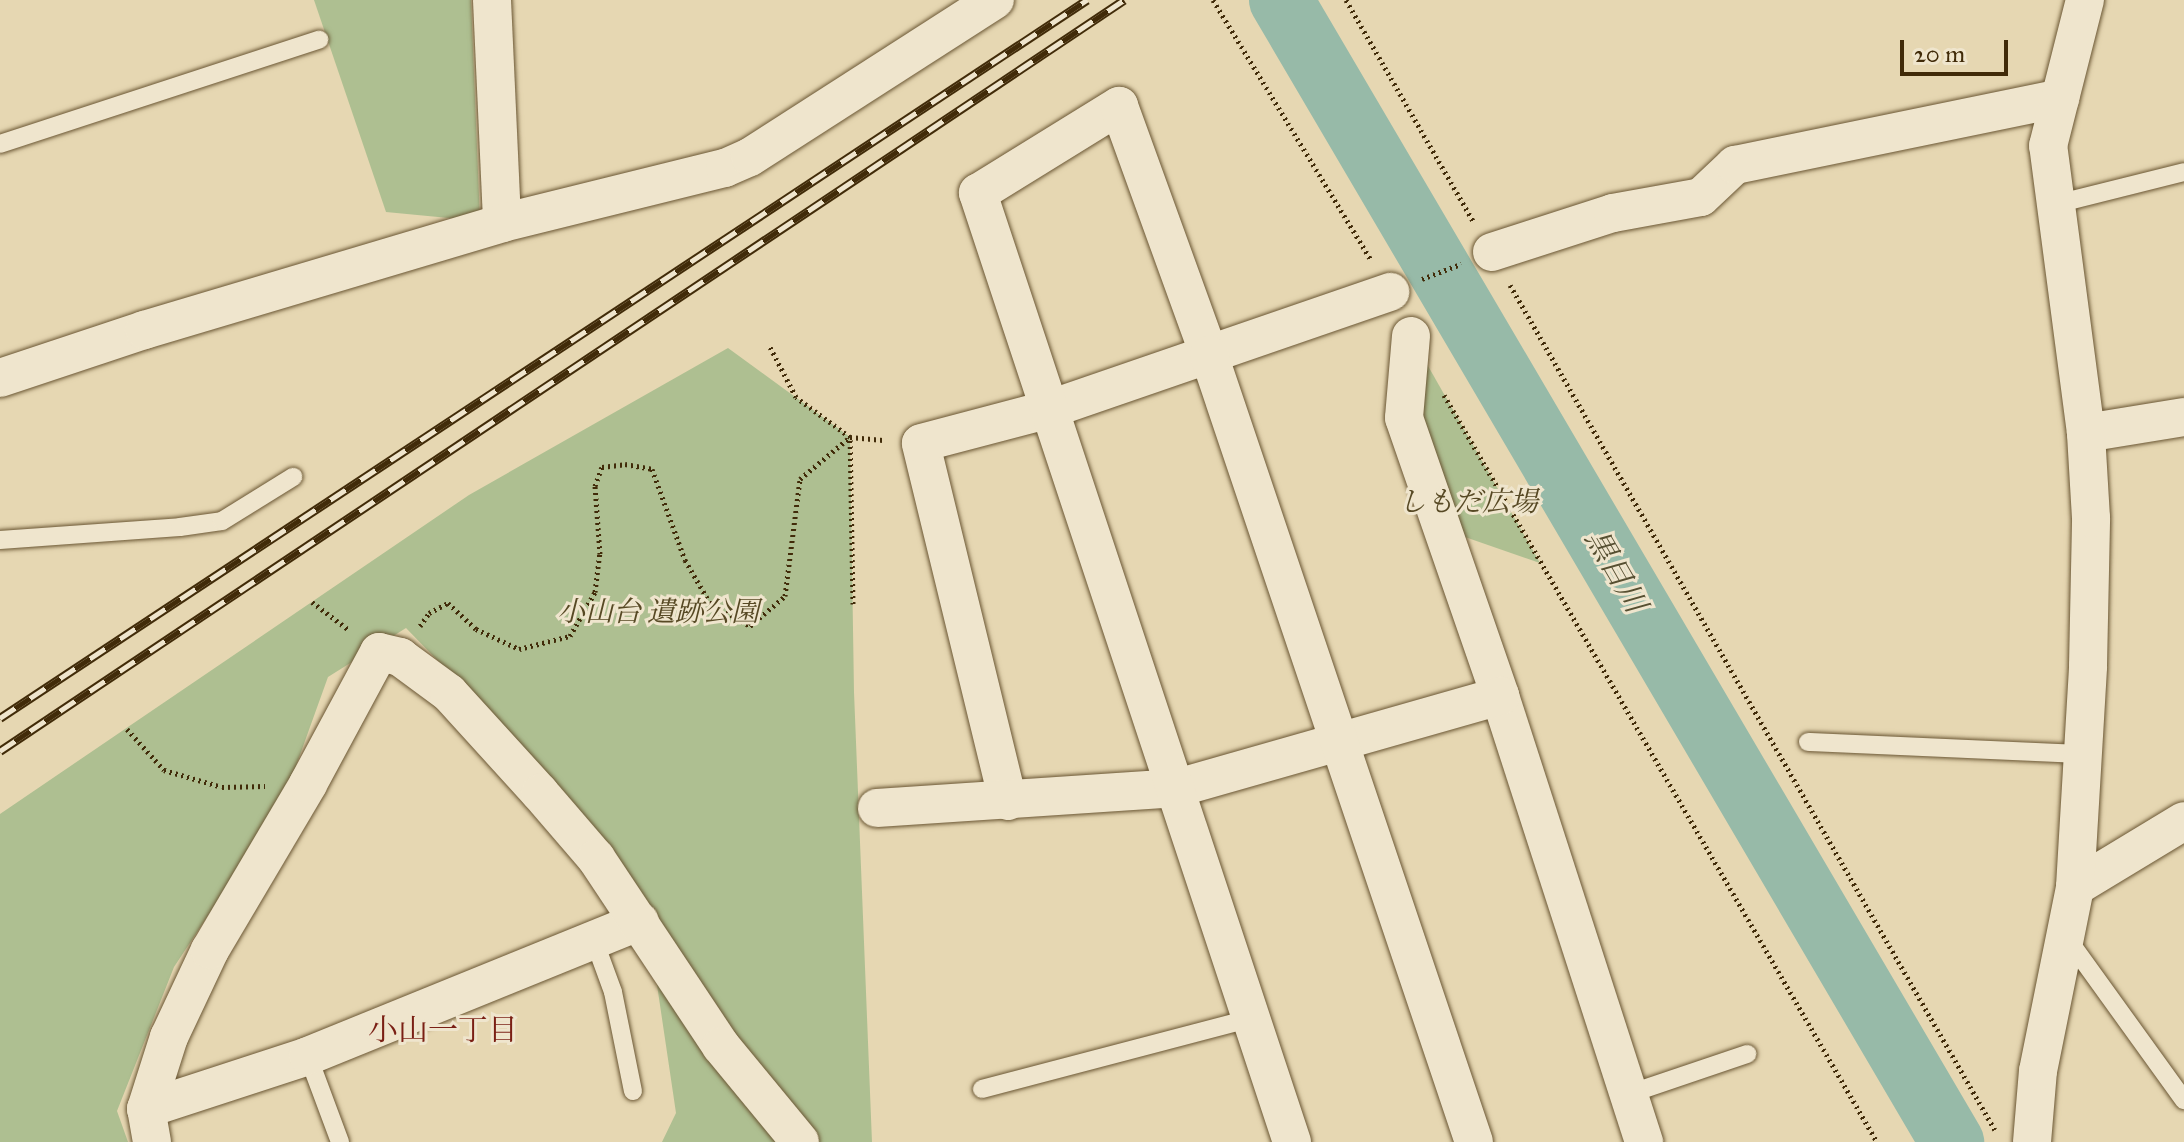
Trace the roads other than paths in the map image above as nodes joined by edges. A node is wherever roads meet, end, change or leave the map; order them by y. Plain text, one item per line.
1 (492, 0) edge
2 (995, 0) edge
3 (2085, 0) edge
4 (319, 40) dead end
5 (2060, 98) junction
6 (0, 144) edge
7 (2184, 172) edge
8 (2056, 204) junction
9 (502, 223) junction
10 (1492, 252) road end
11 (1390, 292) road end
12 (1411, 336) dead end
13 (1209, 355) junction
14 (0, 378) edge
15 (1050, 409) junction
16 (2184, 417) edge
17 (2086, 433) junction
18 (293, 477) dead end
19 (0, 540) edge
20 (1500, 696) junction
21 (1808, 742) dead end
22 (1342, 744) junction
23 (2083, 754) junction
24 (1177, 788) junction
25 (1008, 801) junction
26 (877, 808) dead end
27 (2184, 821) edge
28 (2075, 887) junction
29 (640, 921) junction
30 (2065, 936) junction
31 (594, 940) junction
32 (1253, 1018) junction
33 (1747, 1054) dead end
34 (308, 1056) junction
35 (982, 1089) dead end
36 (633, 1091) dead end
37 (1629, 1094) junction
38 (2184, 1100) edge
39 (149, 1125) edge
40 (340, 1142) edge
41 (800, 1142) edge
42 (1292, 1142) edge
43 (1474, 1142) edge
44 (1644, 1142) edge
45 (2032, 1142) edge

1 - 9 street
2 - 9 street
3 - 5 street
4 - 6 lane
5 - 8 street
5 - 10 street
7 - 8 lane
8 - 17 street
9 - 14 street
11 - 13 street
12 - 20 street
13 - 15 street
13 - 15 street
13 - 22 street
15 - 24 street
15 - 25 street
16 - 17 street
17 - 23 street
18 - 19 lane
20 - 22 street
20 - 37 street
21 - 23 lane
22 - 24 street
22 - 43 street
23 - 28 street
24 - 25 street
24 - 32 street
25 - 26 street
27 - 28 street
28 - 30 street
29 - 31 street
29 - 39 street
29 - 41 street
30 - 38 lane
30 - 45 street
31 - 34 street
31 - 36 lane
32 - 35 lane
32 - 42 street
33 - 37 lane
34 - 39 street
34 - 40 lane
37 - 44 street

